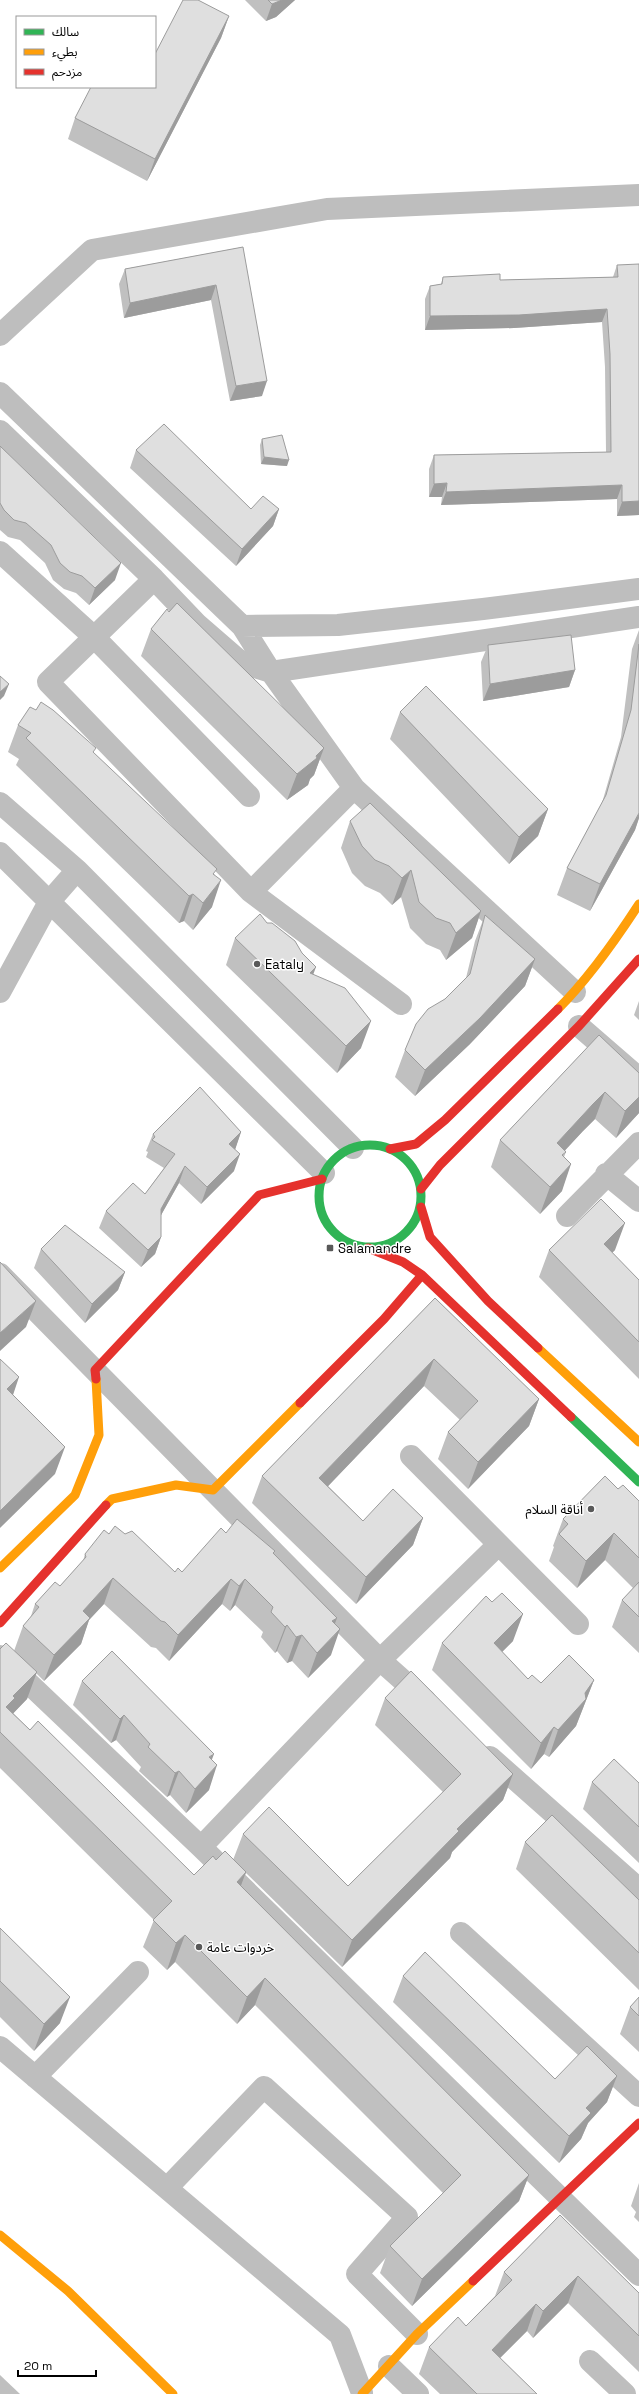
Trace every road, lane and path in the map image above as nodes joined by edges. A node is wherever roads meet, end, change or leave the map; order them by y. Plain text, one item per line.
1 (639, 194) edge
2 (0, 335) edge
3 (0, 394) edge
4 (0, 431) edge
5 (0, 552) edge
6 (154, 579) junction
7 (639, 589) edge
8 (639, 617) edge
9 (242, 626) junction
10 (94, 637) junction
11 (272, 672) junction
12 (354, 788) junction
13 (249, 796) dead end
14 (0, 803) edge
15 (0, 853) edge
16 (77, 870) junction
17 (251, 892) junction
18 (49, 902) junction
19 (639, 904) edge
20 (639, 959) edge
21 (0, 992) edge
22 (575, 992) junction
23 (401, 1004) dead end
24 (579, 1026) junction
25 (639, 1078) edge
26 (639, 1143) edge
27 (353, 1148) junction
28 (390, 1148) junction
29 (606, 1174) junction
30 (323, 1176) junction
31 (422, 1189) junction
32 (639, 1201) edge
33 (421, 1207) junction
34 (567, 1216) dead end
35 (368, 1248) junction
36 (0, 1274) edge
37 (422, 1275) junction
38 (95, 1370) junction
39 (639, 1442) edge
40 (411, 1456) dead end
41 (639, 1482) edge
42 (213, 1490) junction
43 (498, 1545) junction
44 (0, 1568) edge
45 (0, 1623) edge
46 (578, 1624) dead end
47 (0, 1656) edge
48 (380, 1660) junction
49 (439, 1712) edge
50 (474, 1743) edge
51 (201, 1847) junction
52 (639, 1889) edge
53 (461, 1933) dead end
54 (138, 1972) dead end
55 (0, 2047) edge
56 (35, 2077) junction
57 (639, 2096) edge
58 (639, 2123) edge
59 (167, 2188) junction
60 (560, 2198) junction
61 (0, 2235) edge
62 (639, 2275) edge
63 (417, 2334) junction
64 (590, 2361) dead end
65 (389, 2366) junction
66 (173, 2394) edge
67 (362, 2394) edge
68 (418, 2394) edge
69 (625, 2394) edge

1 - 2 street
3 - 9 street
4 - 6 street
5 - 10 street
6 - 10 street
6 - 11 street
7 - 9 street
8 - 11 street
9 - 11 street
10 - 13 street
10 - 17 street
11 - 12 street
12 - 17 street
12 - 22 street
14 - 16 street
15 - 18 street
16 - 18 street
16 - 27 street
17 - 23 street
18 - 21 street
18 - 30 street
19 - 22 street
20 - 24 street
22 - 28 street
24 - 25 street
24 - 31 street
26 - 29 street
27 - 28 street
27 - 30 street
28 - 31 street
29 - 32 street
29 - 34 street
30 - 35 street
30 - 38 street
31 - 33 street
33 - 35 street
33 - 39 street
35 - 37 street
36 - 38 street
37 - 41 street
37 - 42 street
38 - 42 street
38 - 44 street
40 - 43 street
42 - 45 street
42 - 48 street
43 - 46 street
43 - 48 street
47 - 51 street
48 - 49 street
48 - 51 street
50 - 52 street
51 - 60 street
53 - 57 street
54 - 56 street
55 - 56 street
56 - 59 street
58 - 60 street
59 - 63 street
59 - 67 street
60 - 62 street
60 - 63 street
61 - 66 street
63 - 65 street
64 - 69 street
65 - 67 street
65 - 68 street

